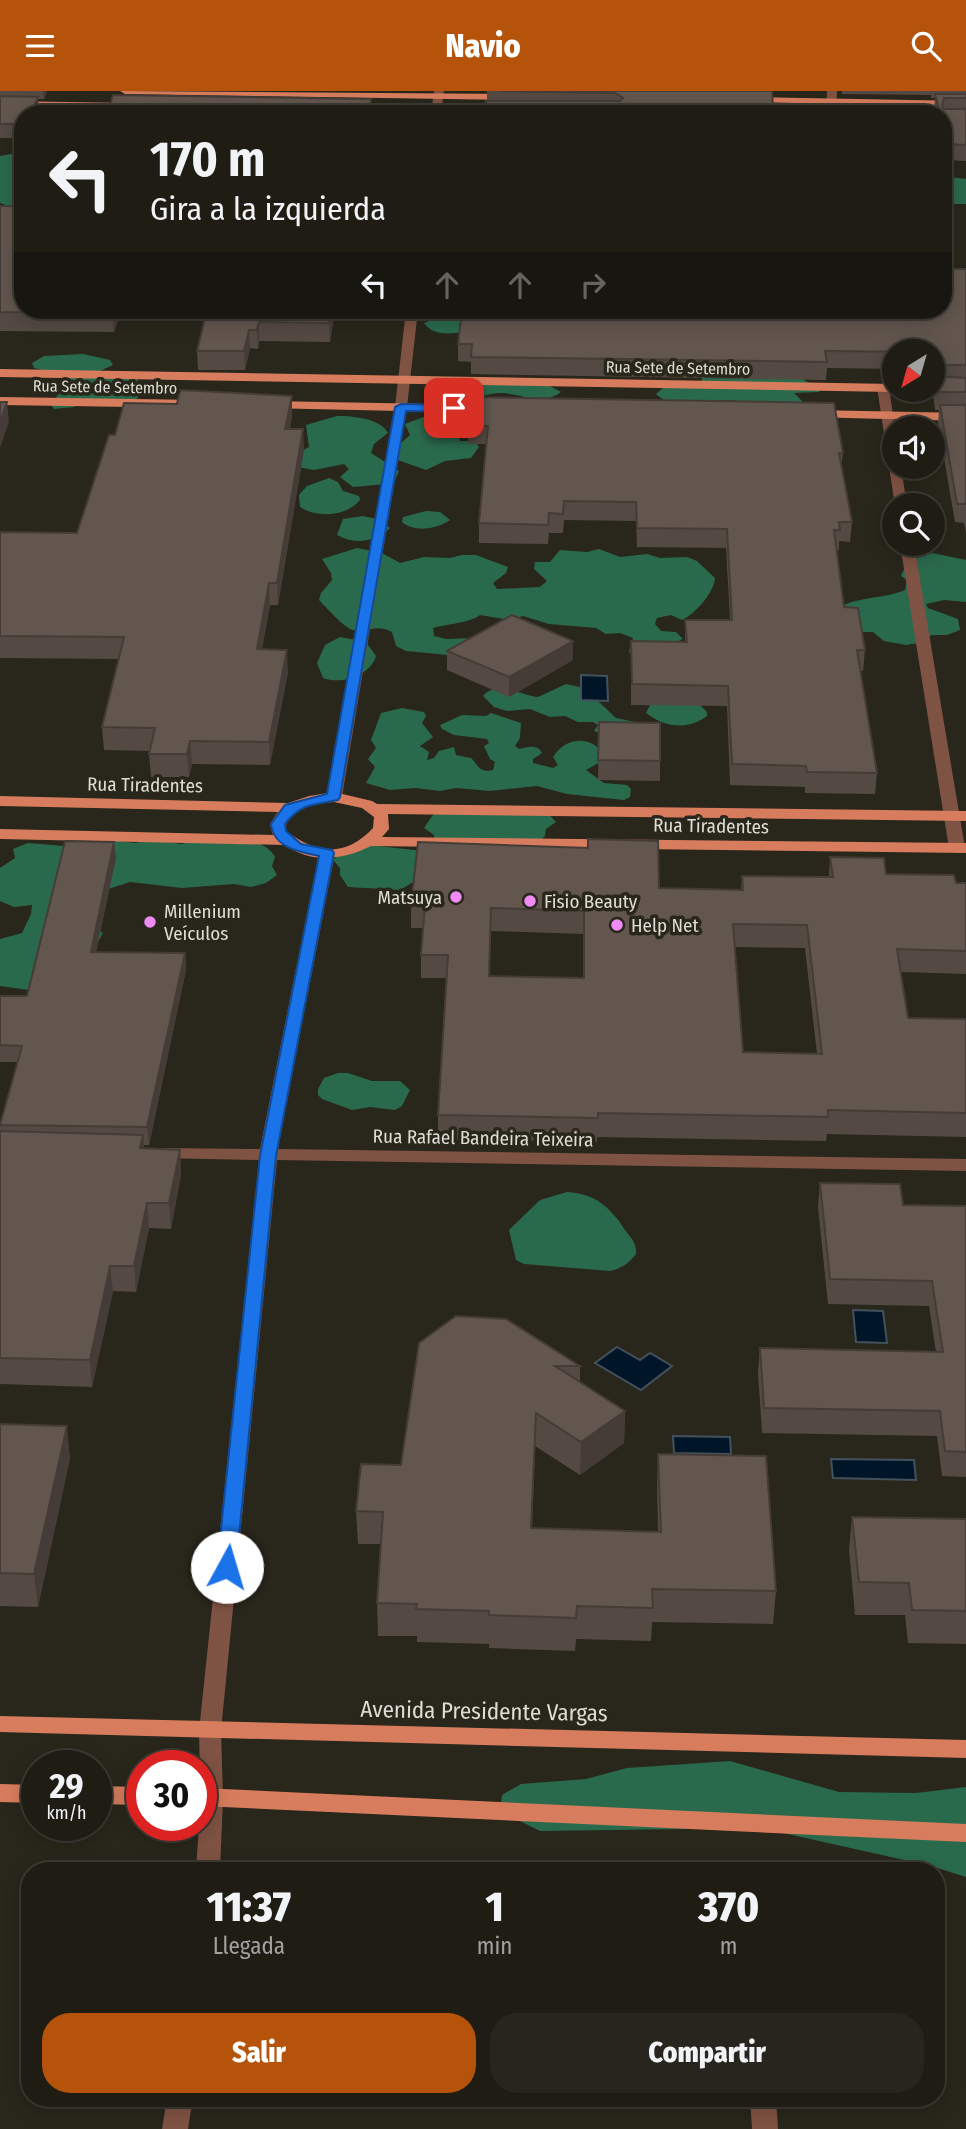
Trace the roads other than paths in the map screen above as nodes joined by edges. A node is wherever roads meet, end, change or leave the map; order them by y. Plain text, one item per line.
1 (125, 91) edge
2 (439, 94) edge
3 (832, 96) edge
4 (520, 97) dead end
5 (738, 100) edge
6 (0, 104) edge
7 (966, 104) edge
8 (75, 105) edge
9 (411, 319) edge
10 (0, 373) edge
11 (403, 379) junction
12 (882, 388) edge
13 (0, 401) edge
14 (887, 403) edge
15 (207, 404) edge
16 (249, 405) edge
17 (401, 407) junction
18 (498, 409) edge
19 (803, 414) edge
20 (886, 415) junction
21 (966, 417) edge
22 (909, 556) edge
23 (334, 797) junction
24 (0, 801) edge
25 (290, 808) junction
26 (375, 809) junction
27 (949, 815) junction
28 (966, 816) edge
29 (0, 834) edge
30 (285, 840) junction
31 (372, 842) junction
32 (961, 848) edge
33 (327, 853) junction
34 (134, 1153) edge
35 (268, 1156) junction
36 (966, 1165) edge
37 (0, 1724) edge
38 (210, 1731) junction
39 (966, 1749) edge
40 (209, 1750) edge
41 (0, 1793) edge
42 (21, 1794) edge
43 (217, 1798) edge
44 (966, 1833) edge
45 (208, 1841) edge
46 (208, 1862) edge
47 (179, 2107) edge
48 (764, 2107) edge
49 (175, 2129) edge
50 (765, 2129) edge

1 - 2 main road
2 - 4 main road
3 - 5 main road
3 - 7 main road
6 - 8 main road
9 - 11 street
10 - 11 main road, Rua Sete de Setembro
11 - 12 main road, Rua Sete de Setembro
11 - 17 street
13 - 15 main road, Rua Sete de Setembro
14 - 20 street
16 - 17 main road
17 - 18 main road
17 - 23 street
19 - 20 main road
20 - 21 main road
22 - 27 street
23 - 25 main road, Rua Tiradentes
23 - 26 main road, Rua Tiradentes
24 - 25 main road, Rua Tiradentes
25 - 30 main road
26 - 27 main road, Rua Tiradentes
26 - 31 main road
27 - 28 main road, Rua Tiradentes
27 - 32 street
29 - 30 main road
30 - 33 main road
31 - 32 main road, Rua Tiradentes
31 - 33 main road, Rua Tiradentes
33 - 35 street
34 - 35 street, Rua Rafael Bandeira Teixeira
35 - 36 street, Rua Rafael Bandeira Teixeira
35 - 38 street
37 - 38 main road, Avenida Presidente Vargas
38 - 39 main road, Avenida Presidente Vargas
38 - 40 street
41 - 42 main road
43 - 44 main road
45 - 46 street
47 - 49 street
48 - 50 street

